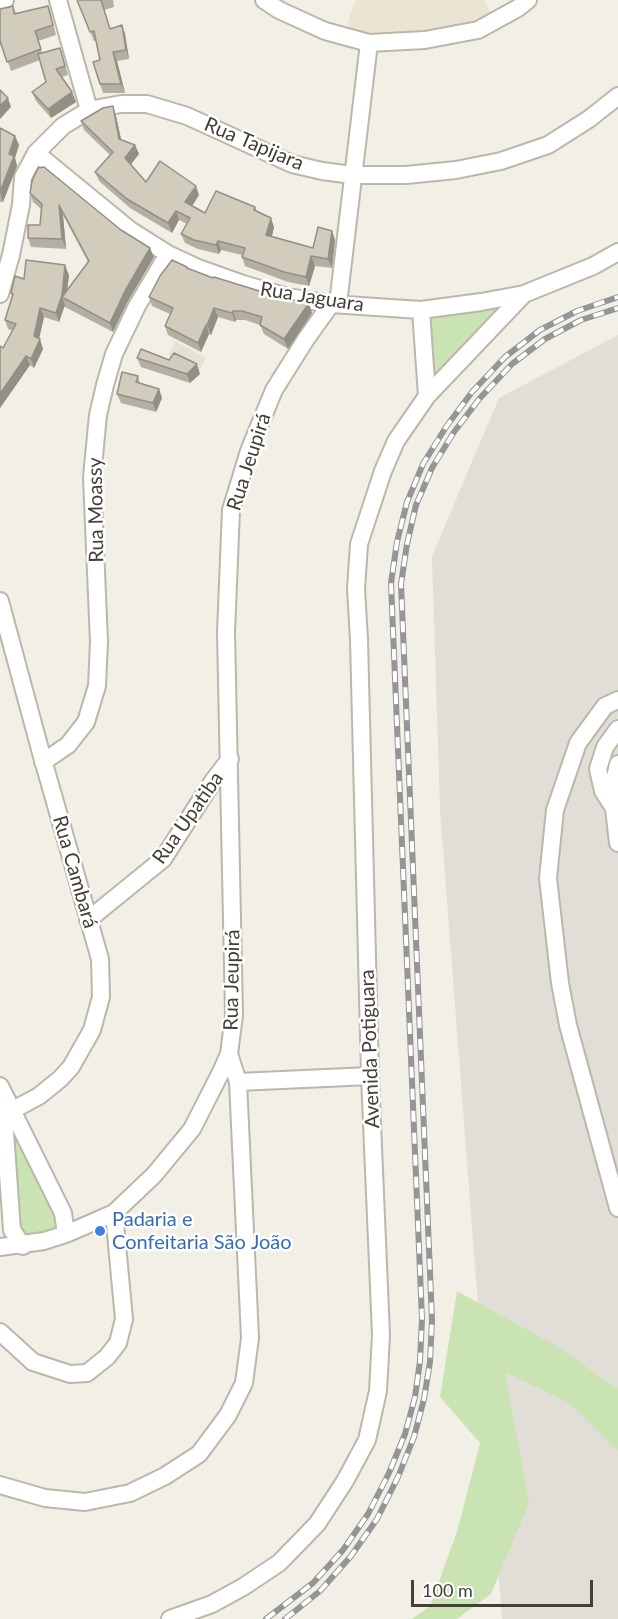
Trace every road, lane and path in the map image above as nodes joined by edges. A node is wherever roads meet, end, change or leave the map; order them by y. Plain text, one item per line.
1 (5, 0) edge
2 (58, 0) edge
3 (264, 0) edge
4 (528, 0) edge
5 (0, 1) edge
6 (369, 43) junction
7 (618, 96) edge
8 (89, 110) junction
9 (36, 153) junction
10 (352, 175) junction
11 (618, 252) edge
12 (168, 254) junction
13 (618, 265) edge
14 (593, 266) junction
15 (0, 294) edge
16 (524, 294) junction
17 (334, 304) junction
18 (421, 310) junction
19 (426, 396) junction
20 (0, 601) edge
21 (618, 700) edge
22 (618, 729) edge
23 (230, 759) junction
24 (43, 762) junction
25 (618, 764) edge
26 (616, 811) edge
27 (618, 843) edge
28 (88, 920) junction
29 (229, 1054) junction
30 (370, 1076) junction
31 (238, 1082) junction
32 (1, 1090) edge
33 (5, 1112) edge
34 (618, 1208) edge
35 (114, 1213) junction
36 (66, 1234) junction
37 (23, 1245) junction
38 (0, 1247) edge
39 (0, 1332) edge
40 (0, 1485) edge
41 (170, 1619) edge

1 - 5 street
2 - 8 street
3 - 6 street
4 - 6 street
6 - 10 street, Rua Jeupirá
7 - 10 street, Rua Tapijara
8 - 9 street, Rua Tapijara
8 - 10 street, Rua Tapijara
9 - 12 street, Rua Jaguara
9 - 15 street, Rua Tapijara
10 - 17 street, Rua Jeupirá
11 - 14 street, Rua Jaguara
12 - 17 street, Rua Jaguara
12 - 24 street, Rua Moassy
13 - 14 street
14 - 16 street, Rua Jaguara
16 - 18 street, Rua Jaguara
16 - 19 street, Avenida Potiguara
17 - 18 street, Rua Jaguara
17 - 23 street, Rua Jeupirá
18 - 19 street
19 - 30 street, Avenida Potiguara
20 - 24 street, Rua Cambará
21 - 34 street
22 - 26 street
23 - 28 street, Rua Upatiba
23 - 29 street, Rua Jeupirá
24 - 28 street, Rua Cambará
25 - 26 street
26 - 27 street
28 - 33 street, Rua Cambará
29 - 31 street, Rua Jeupirá
29 - 35 street
30 - 31 street
30 - 41 street, Avenida Potiguara
31 - 40 street, Rua Jeupirá
32 - 33 street
33 - 36 street
33 - 37 street
35 - 36 street
35 - 39 street
36 - 37 street
37 - 38 street

